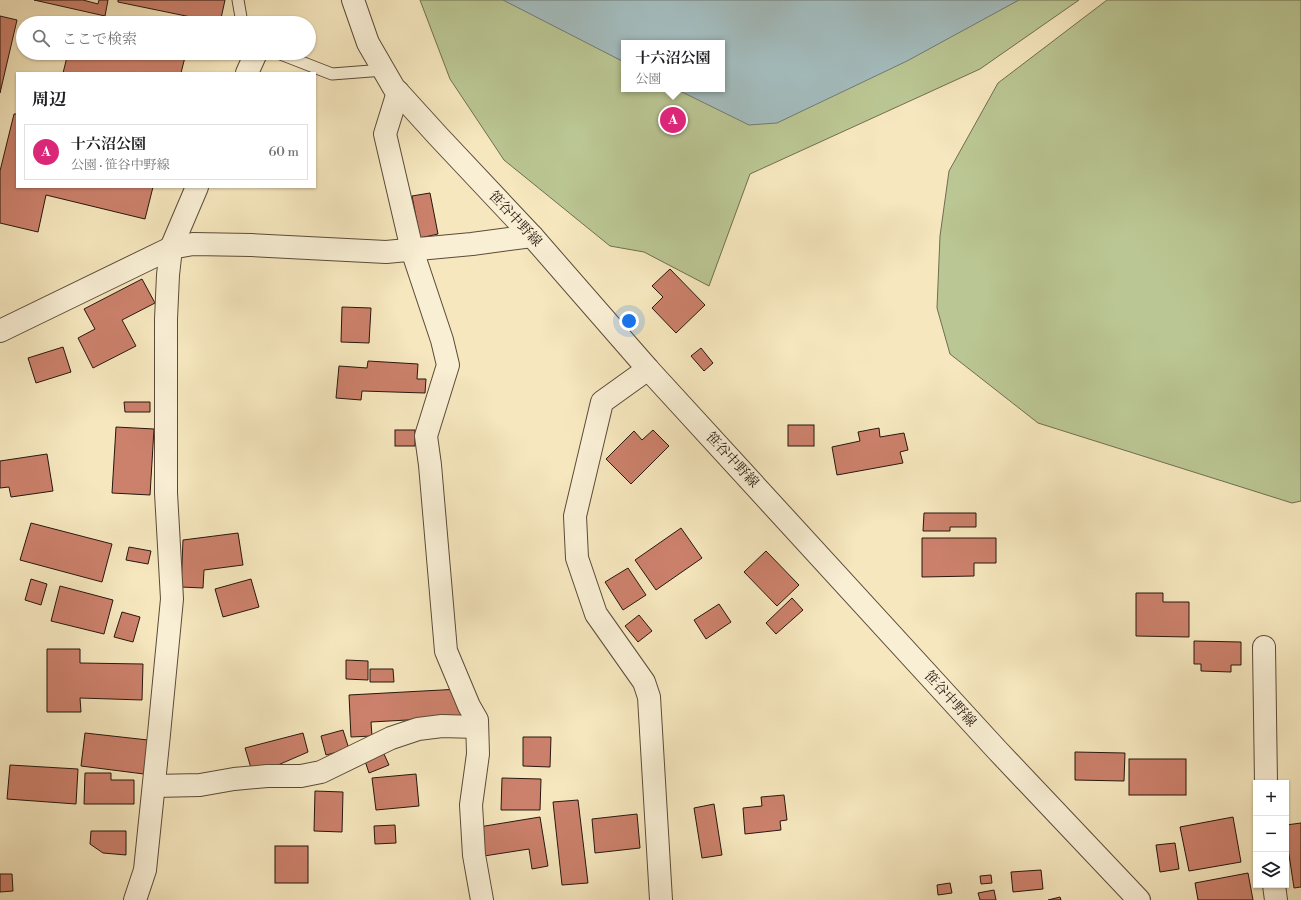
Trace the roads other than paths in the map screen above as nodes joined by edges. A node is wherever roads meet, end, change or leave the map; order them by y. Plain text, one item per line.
1 (238, 0) edge
2 (353, 0) edge
3 (241, 16) edge
4 (253, 60) edge
5 (296, 60) edge
6 (384, 70) junction
7 (247, 72) edge
8 (398, 92) junction
9 (197, 188) edge
10 (532, 236) junction
11 (171, 248) junction
12 (412, 250) junction
13 (0, 331) edge
14 (648, 369) junction
15 (1264, 647) dead end
16 (477, 727) junction
17 (1266, 780) edge
18 (154, 786) junction
19 (1274, 888) edge
20 (135, 900) edge
21 (482, 900) edge
22 (661, 900) edge
23 (1139, 900) edge
24 (1276, 900) edge

1 - 3 lane
2 - 6 street, 笹谷中野線
4 - 7 street
5 - 6 lane
6 - 8 street, 笹谷中野線
8 - 10 street, 笹谷中野線
8 - 12 street
9 - 11 street
10 - 12 street
10 - 14 street, 笹谷中野線
11 - 12 street
11 - 13 street
11 - 18 street
12 - 16 street
14 - 22 street
14 - 23 street, 笹谷中野線
15 - 17 street
16 - 18 street
16 - 21 street
18 - 20 street
19 - 24 street

